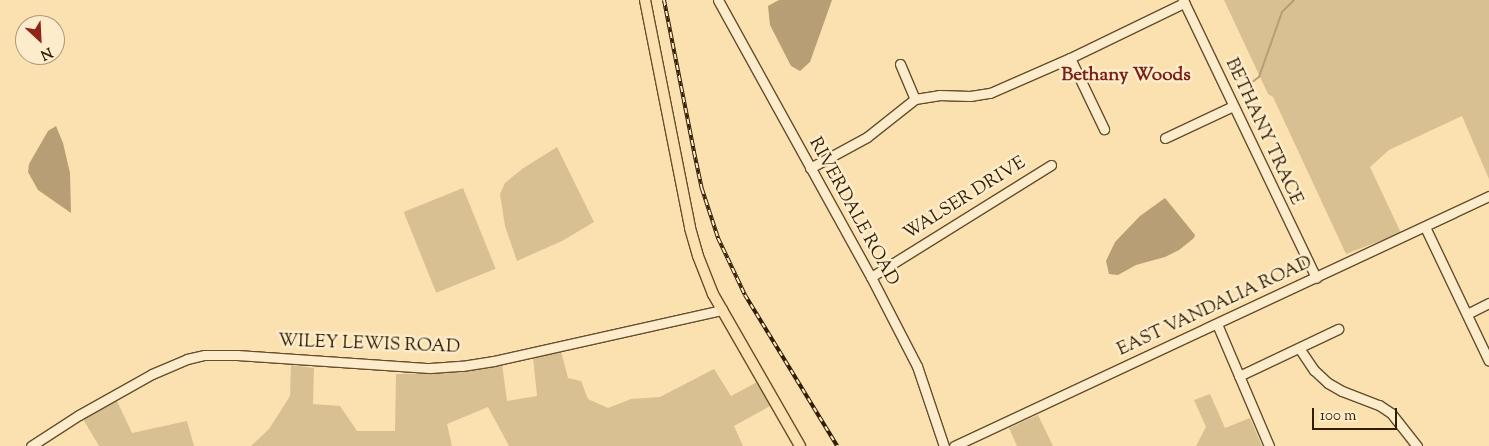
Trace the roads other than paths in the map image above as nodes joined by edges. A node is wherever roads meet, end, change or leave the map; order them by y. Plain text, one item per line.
1 (645, 0) edge
2 (718, 0) edge
3 (1184, 2) edge
4 (1070, 58) junction
5 (900, 64) dead end
6 (915, 99) junction
7 (1233, 106) junction
8 (1104, 129) dead end
9 (1165, 138) dead end
10 (1050, 165) dead end
11 (810, 168) junction
12 (1489, 196) edge
13 (1425, 227) junction
14 (871, 277) junction
15 (1316, 278) junction
16 (1489, 303) edge
17 (722, 310) junction
18 (1467, 314) junction
19 (1217, 324) junction
20 (1338, 329) dead end
21 (1300, 348) junction
22 (1489, 361) edge
23 (1239, 376) junction
24 (31, 446) edge
25 (800, 446) edge
26 (944, 446) edge
27 (954, 446) edge
28 (1269, 446) edge
29 (1417, 446) edge

1 - 17 main road
2 - 11 street, RIVERDALE ROAD
3 - 4 street
3 - 7 street, BETHANY TRACE
4 - 6 street
4 - 8 street
5 - 6 street
6 - 11 street
7 - 9 street
7 - 15 street, BETHANY TRACE
10 - 14 street, WALSER DRIVE
11 - 14 street, RIVERDALE ROAD
12 - 13 street, EAST VANDALIA ROAD
13 - 15 street, EAST VANDALIA ROAD
13 - 18 street
14 - 26 street, RIVERDALE ROAD
15 - 19 street, EAST VANDALIA ROAD
16 - 18 street
17 - 24 street, WILEY LEWIS ROAD
17 - 25 main road
18 - 22 street
19 - 23 street
19 - 27 street, EAST VANDALIA ROAD
20 - 21 street
21 - 23 street
21 - 29 street
23 - 28 street

